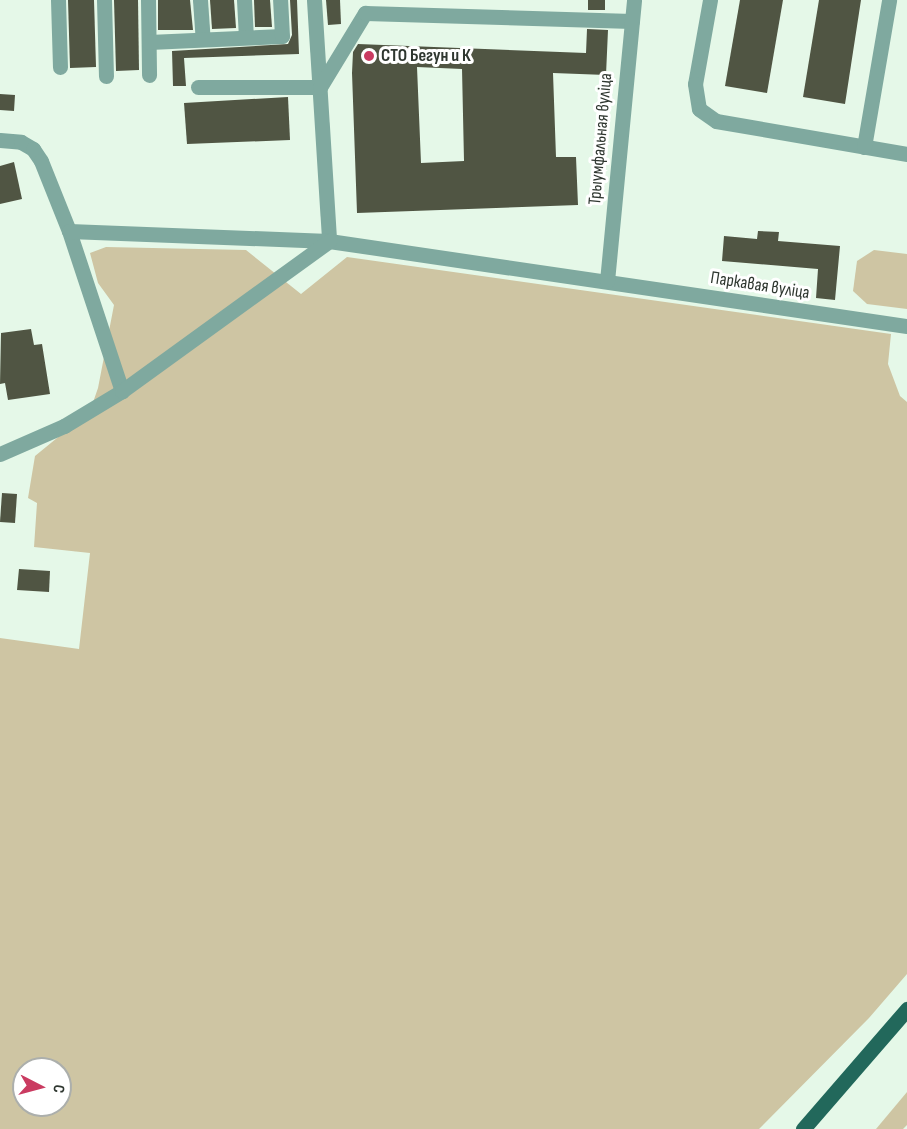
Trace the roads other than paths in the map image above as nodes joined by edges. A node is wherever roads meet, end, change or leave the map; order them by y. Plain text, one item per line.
1 (58, 0) edge
2 (104, 0) edge
3 (148, 0) edge
4 (200, 0) edge
5 (244, 0) edge
6 (280, 0) edge
7 (314, 0) edge
8 (634, 0) edge
9 (710, 0) edge
10 (890, 0) edge
11 (632, 21) junction
12 (246, 37) junction
13 (202, 39) junction
14 (149, 42) junction
15 (60, 68) dead end
16 (149, 75) dead end
17 (106, 76) dead end
18 (198, 87) dead end
19 (320, 87) junction
20 (0, 140) edge
21 (864, 147) junction
22 (907, 154) edge
23 (69, 231) junction
24 (329, 241) junction
25 (607, 281) junction
26 (907, 326) edge
27 (122, 391) junction
28 (0, 454) edge
29 (907, 1008) edge
30 (804, 1129) edge

1 - 15 street
2 - 17 street
3 - 14 street
4 - 13 street
5 - 12 street
6 - 12 street
7 - 19 street
8 - 11 street, Трыумфальная вуліца
9 - 21 street
10 - 21 street
11 - 19 street
11 - 25 street, Трыумфальная вуліца
12 - 13 street
13 - 14 street
14 - 16 street
18 - 19 street
19 - 24 street
20 - 23 street
21 - 22 street
23 - 24 street, Паркавая вуліца
23 - 27 street
24 - 25 street, Паркавая вуліца
24 - 27 street
25 - 26 street, Паркавая вуліца
27 - 28 street
29 - 30 main road

